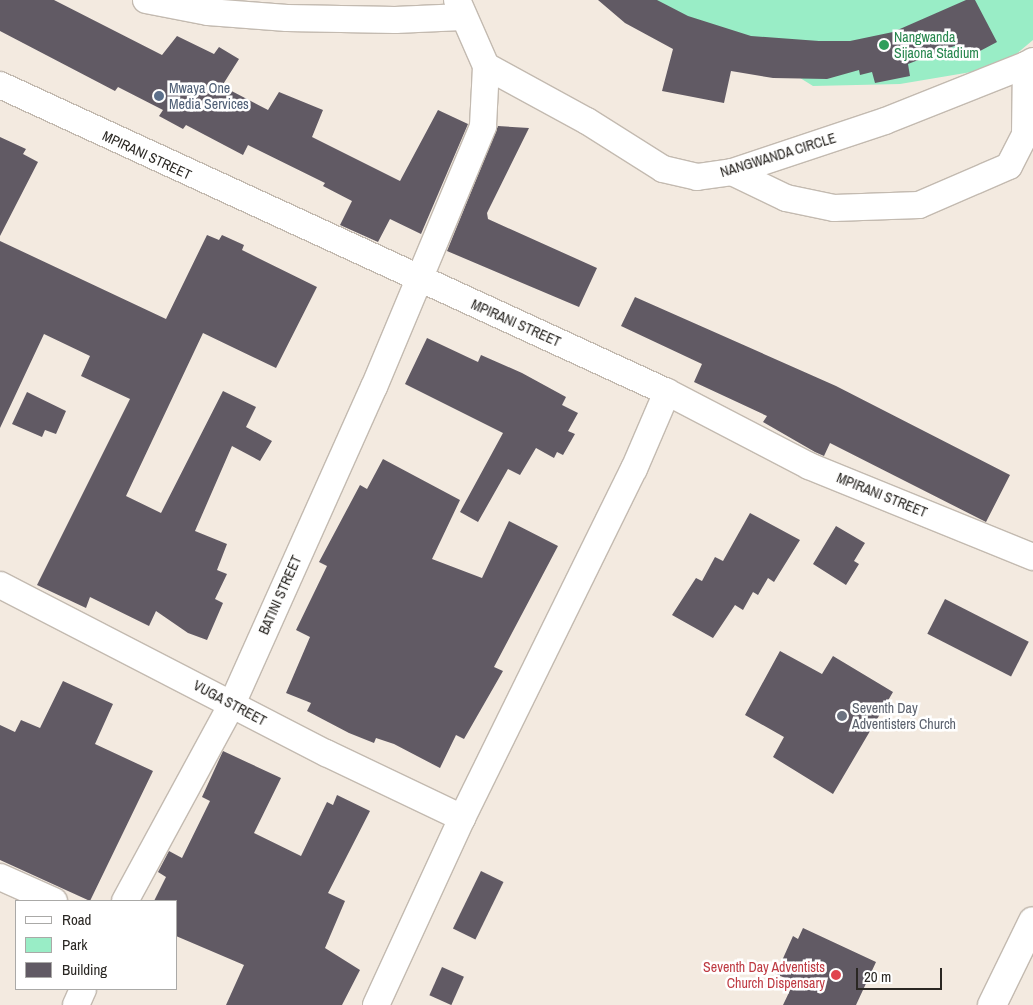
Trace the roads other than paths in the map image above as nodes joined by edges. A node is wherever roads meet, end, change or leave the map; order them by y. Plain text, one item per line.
1 (146, 0) edge
2 (460, 8) edge
3 (1029, 63) edge
4 (486, 66) junction
5 (0, 85) edge
6 (732, 172) junction
7 (420, 281) junction
8 (667, 392) junction
9 (1033, 557) edge
10 (0, 585) edge
11 (232, 704) junction
12 (462, 818) junction
13 (0, 877) edge
14 (52, 900) edge
15 (127, 900) edge
16 (1033, 921) edge
17 (83, 990) edge
18 (76, 1005) edge
19 (376, 1005) edge
20 (992, 1005) edge

1 - 2 street
2 - 4 street
3 - 6 street, NANGWANDA CIRCLE
3 - 6 street
4 - 6 street, NANGWANDA CIRCLE
4 - 7 street
5 - 7 street, MPIRANI STREET
7 - 8 street, MPIRANI STREET
7 - 11 street, BATINI STREET
8 - 9 street, MPIRANI STREET
8 - 12 street
10 - 11 street, VUGA STREET
11 - 12 street, VUGA STREET
11 - 15 street, BATINI STREET
12 - 19 street
13 - 14 street
16 - 20 street
17 - 18 street

